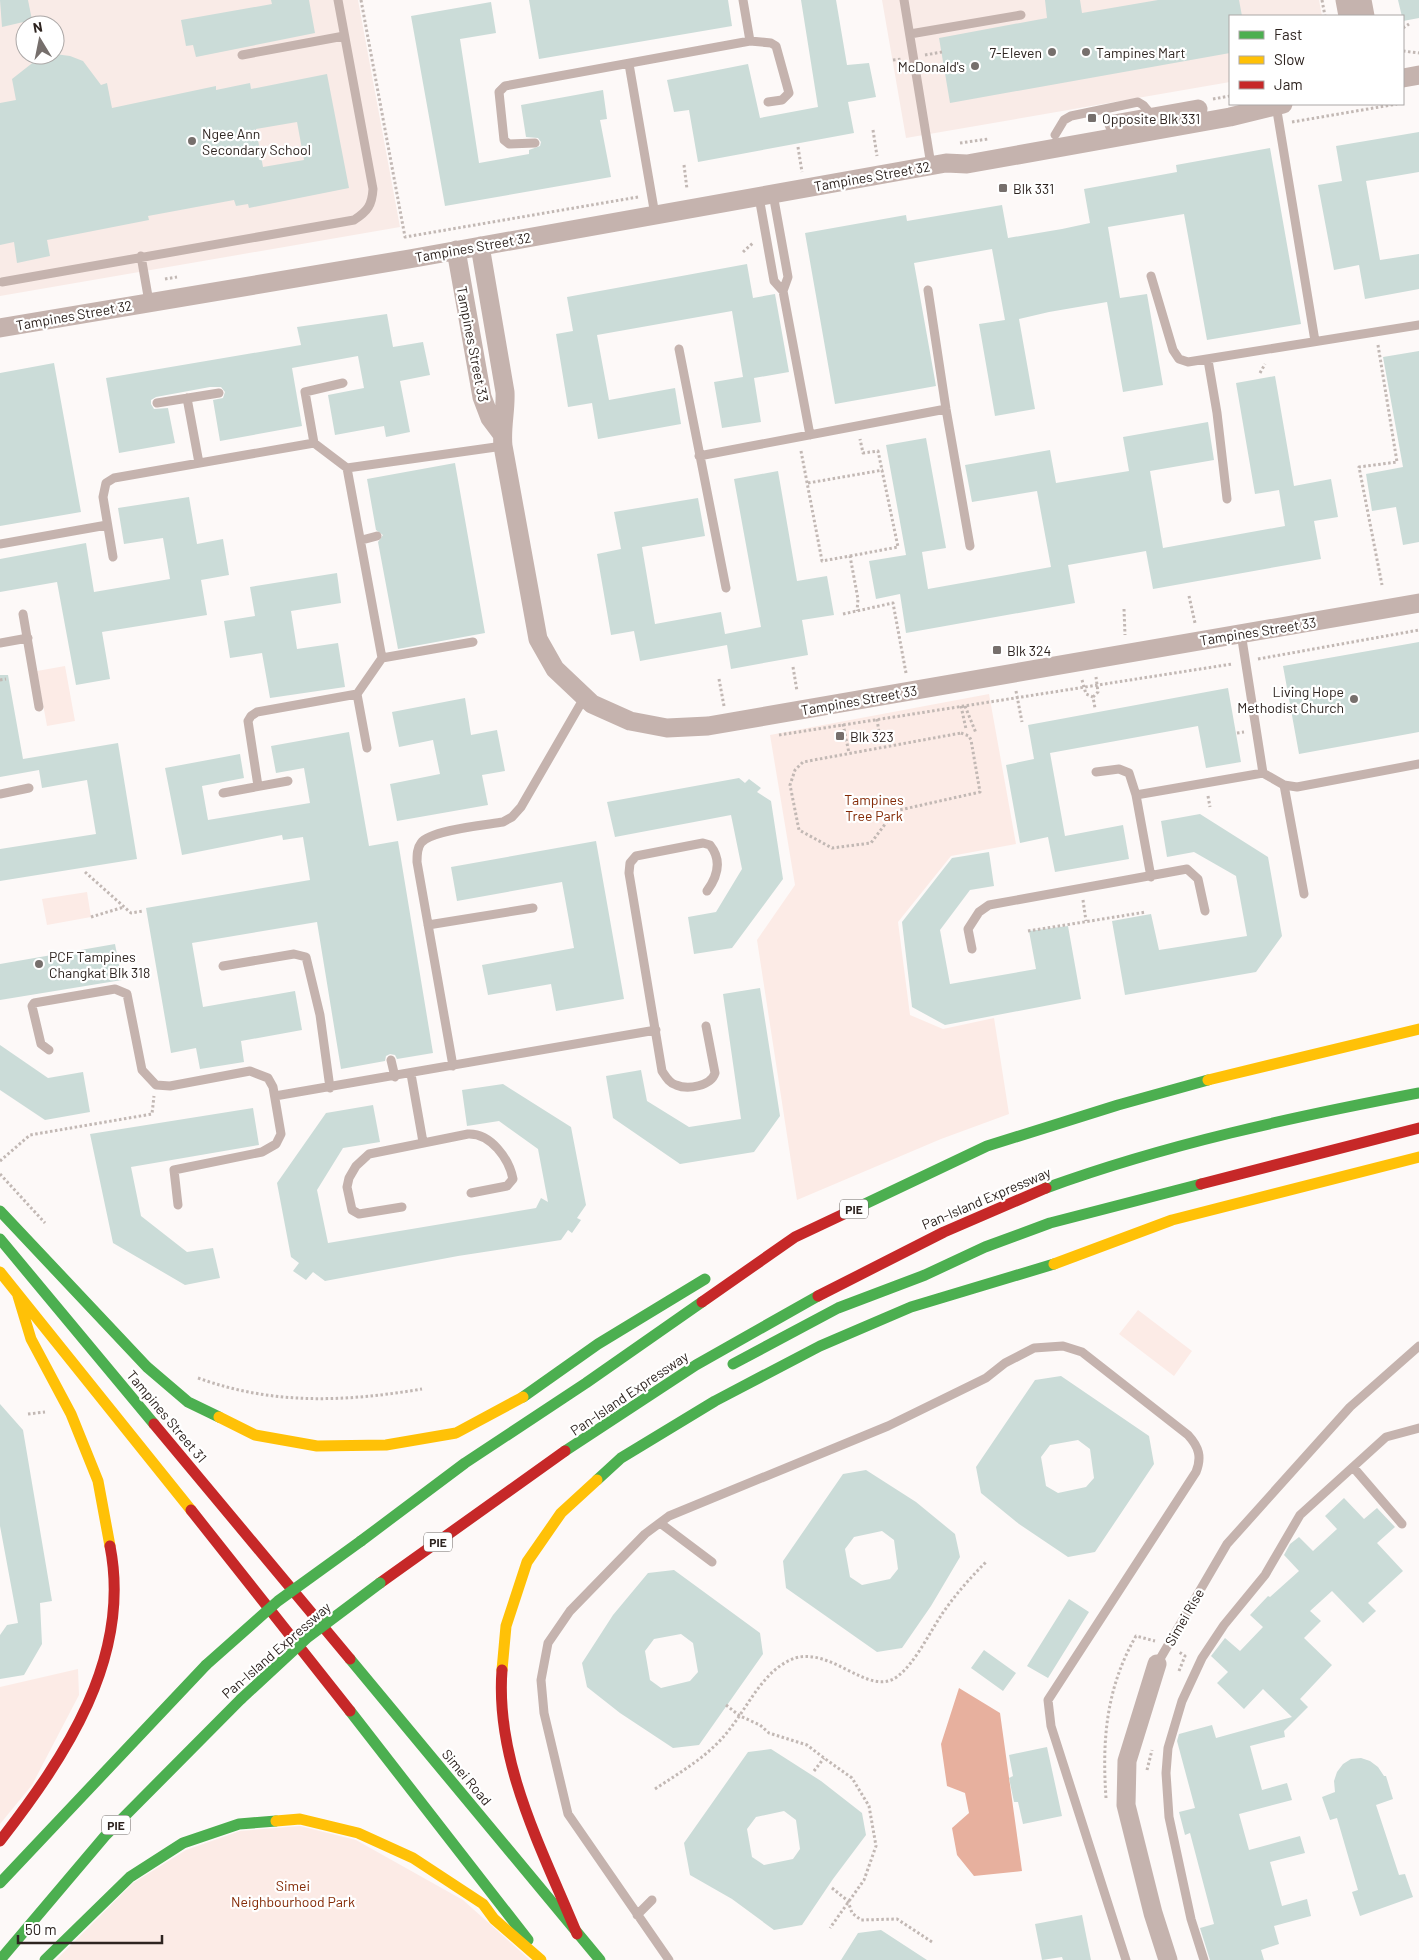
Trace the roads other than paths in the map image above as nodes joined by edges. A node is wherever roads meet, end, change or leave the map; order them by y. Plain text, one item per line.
1 (338, 0) edge
2 (743, 0) edge
3 (904, 0) edge
4 (1345, 0) edge
5 (1362, 0) edge
6 (1020, 14) dead end
7 (1348, 15) edge
8 (1365, 15) edge
9 (910, 34) junction
10 (344, 36) junction
11 (750, 41) junction
12 (242, 55) dead end
13 (629, 64) junction
14 (1419, 76) edge
15 (1404, 78) edge
16 (768, 102) dead end
17 (1229, 104) edge
18 (1278, 105) edge
19 (535, 143) dead end
20 (939, 164) junction
21 (766, 195) junction
22 (655, 215) junction
23 (480, 246) junction
24 (456, 250) junction
25 (141, 256) junction
26 (1151, 276) dead end
27 (2, 282) dead end
28 (783, 290) junction
29 (928, 290) dead end
30 (150, 302) junction
31 (1419, 325) edge
32 (0, 328) edge
33 (1315, 342) junction
34 (679, 349) dead end
35 (1208, 360) junction
36 (343, 383) dead end
37 (218, 393) dead end
38 (188, 398) junction
39 (157, 403) dead end
40 (946, 409) junction
41 (810, 435) junction
42 (502, 440) junction
43 (314, 443) junction
44 (699, 456) junction
45 (199, 463) junction
46 (348, 468) junction
47 (1228, 499) dead end
48 (107, 525) junction
49 (377, 536) dead end
50 (362, 540) junction
51 (0, 544) edge
52 (970, 546) dead end
53 (112, 558) dead end
54 (726, 588) dead end
55 (1419, 603) edge
56 (23, 614) dead end
57 (1241, 633) junction
58 (28, 638) junction
59 (473, 642) dead end
60 (0, 643) edge
61 (382, 658) junction
62 (357, 694) junction
63 (584, 698) junction
64 (39, 706) dead end
65 (368, 748) dead end
66 (1419, 764) edge
67 (1096, 772) dead end
68 (1264, 773) junction
69 (288, 781) dead end
70 (1284, 785) junction
71 (258, 786) junction
72 (30, 788) dead end
73 (223, 792) dead end
74 (0, 794) edge
75 (1136, 795) junction
76 (1151, 877) junction
77 (707, 891) dead end
78 (1304, 894) dead end
79 (533, 908) dead end
80 (1205, 911) dead end
81 (428, 926) junction
82 (972, 949) dead end
83 (223, 966) dead end
84 (706, 1026) dead end
85 (1419, 1029) edge
86 (656, 1030) junction
87 (49, 1050) dead end
88 (391, 1060) dead end
89 (453, 1066) junction
90 (411, 1074) junction
91 (395, 1077) junction
92 (330, 1088) junction
93 (1419, 1094) edge
94 (275, 1096) junction
95 (1419, 1128) edge
96 (423, 1142) junction
97 (1419, 1157) edge
98 (471, 1193) dead end
99 (178, 1205) dead end
100 (402, 1207) dead end
101 (0, 1211) edge
102 (794, 1237) junction
103 (0, 1240) edge
104 (745, 1258) dead end
105 (1072, 1258) junction
106 (1012, 1264) dead end
107 (964, 1270) dead end
108 (0, 1272) edge
109 (714, 1274) dead end
110 (925, 1275) junction
111 (18, 1296) junction
112 (1419, 1346) edge
113 (721, 1371) dead end
114 (1419, 1428) edge
115 (596, 1445) dead end
116 (1353, 1467) junction
117 (497, 1502) junction
118 (660, 1523) junction
119 (1402, 1524) dead end
120 (712, 1562) dead end
121 (311, 1612) joint
122 (1157, 1664) joint
123 (0, 1841) edge
124 (0, 1883) edge
125 (652, 1900) dead end
126 (637, 1915) junction
127 (578, 1934) junction
128 (0, 1960) edge
129 (46, 1960) edge
130 (543, 1960) edge
131 (600, 1960) edge
132 (669, 1960) edge
133 (1126, 1960) edge
134 (1168, 1960) edge
135 (1204, 1960) edge

1 - 10 lane
2 - 11 lane
3 - 9 lane
4 - 7 street
5 - 8 street
6 - 9 lane
9 - 20 lane
10 - 12 lane
10 - 25 lane
11 - 13 lane
11 - 16 lane
13 - 19 lane
13 - 22 lane
14 - 15 street
17 - 20 street, Tampines Street 32
18 - 20 street, Tampines Street 32
18 - 33 lane
20 - 21 street, Tampines Street 32
21 - 22 street, Tampines Street 32
21 - 28 lane
21 - 28 lane
22 - 23 street, Tampines Street 32
23 - 24 street, Tampines Street 32
23 - 42 street, Tampines Street 33
24 - 30 street, Tampines Street 32
24 - 42 street, Tampines Street 33
25 - 27 lane
25 - 30 lane
26 - 35 lane
28 - 41 lane
29 - 40 lane
30 - 32 street, Tampines Street 32
31 - 33 lane
33 - 35 lane
34 - 44 lane
35 - 47 lane
36 - 43 lane
37 - 38 lane
38 - 39 lane
38 - 45 lane
40 - 41 lane
40 - 52 lane
41 - 44 lane
42 - 46 lane
42 - 63 street, Tampines Street 33
43 - 45 lane
43 - 46 lane
44 - 54 lane
45 - 48 lane
46 - 50 lane
48 - 51 lane
48 - 53 lane
49 - 50 lane
50 - 61 lane
55 - 57 street, Tampines Street 33
56 - 58 lane
57 - 63 street, Tampines Street 33
57 - 68 lane
58 - 60 lane
58 - 64 lane
59 - 61 lane
61 - 62 lane
62 - 65 lane
62 - 71 lane
63 - 81 lane
66 - 70 lane
67 - 75 lane
68 - 70 lane
68 - 75 lane
69 - 71 lane
70 - 78 lane
71 - 73 lane
72 - 74 lane
75 - 76 lane
76 - 80 lane
76 - 82 lane
77 - 86 lane
79 - 81 lane
81 - 89 lane
83 - 92 lane
84 - 86 lane
85 - 102 main road, PIE
86 - 89 lane
87 - 94 lane
88 - 91 lane
89 - 90 lane
90 - 91 lane
90 - 96 lane
91 - 92 lane
92 - 94 lane
93 - 117 main road, Pan-Island Expressway / PIE
94 - 99 lane
95 - 110 main road
96 - 98 lane
96 - 100 lane
97 - 105 main road
101 - 109 main road
102 - 104 main road
102 - 124 main road, PIE, bridge
103 - 121 main road, Tampines Street 31
105 - 106 main road
105 - 127 main road
107 - 110 main road
108 - 111 main road
110 - 113 main road
111 - 123 main road
111 - 130 main road
112 - 122 lane, Simei Rise
114 - 116 lane
115 - 117 main road
116 - 119 lane
116 - 135 lane
117 - 128 main road, Pan-Island Expressway / PIE, bridge
118 - 120 lane
118 - 126 lane
118 - 133 lane
121 - 127 main road, Simei Road
122 - 134 street, Simei Rise
125 - 126 lane
126 - 132 lane
127 - 131 main road, Simei Road
129 - 130 main road

